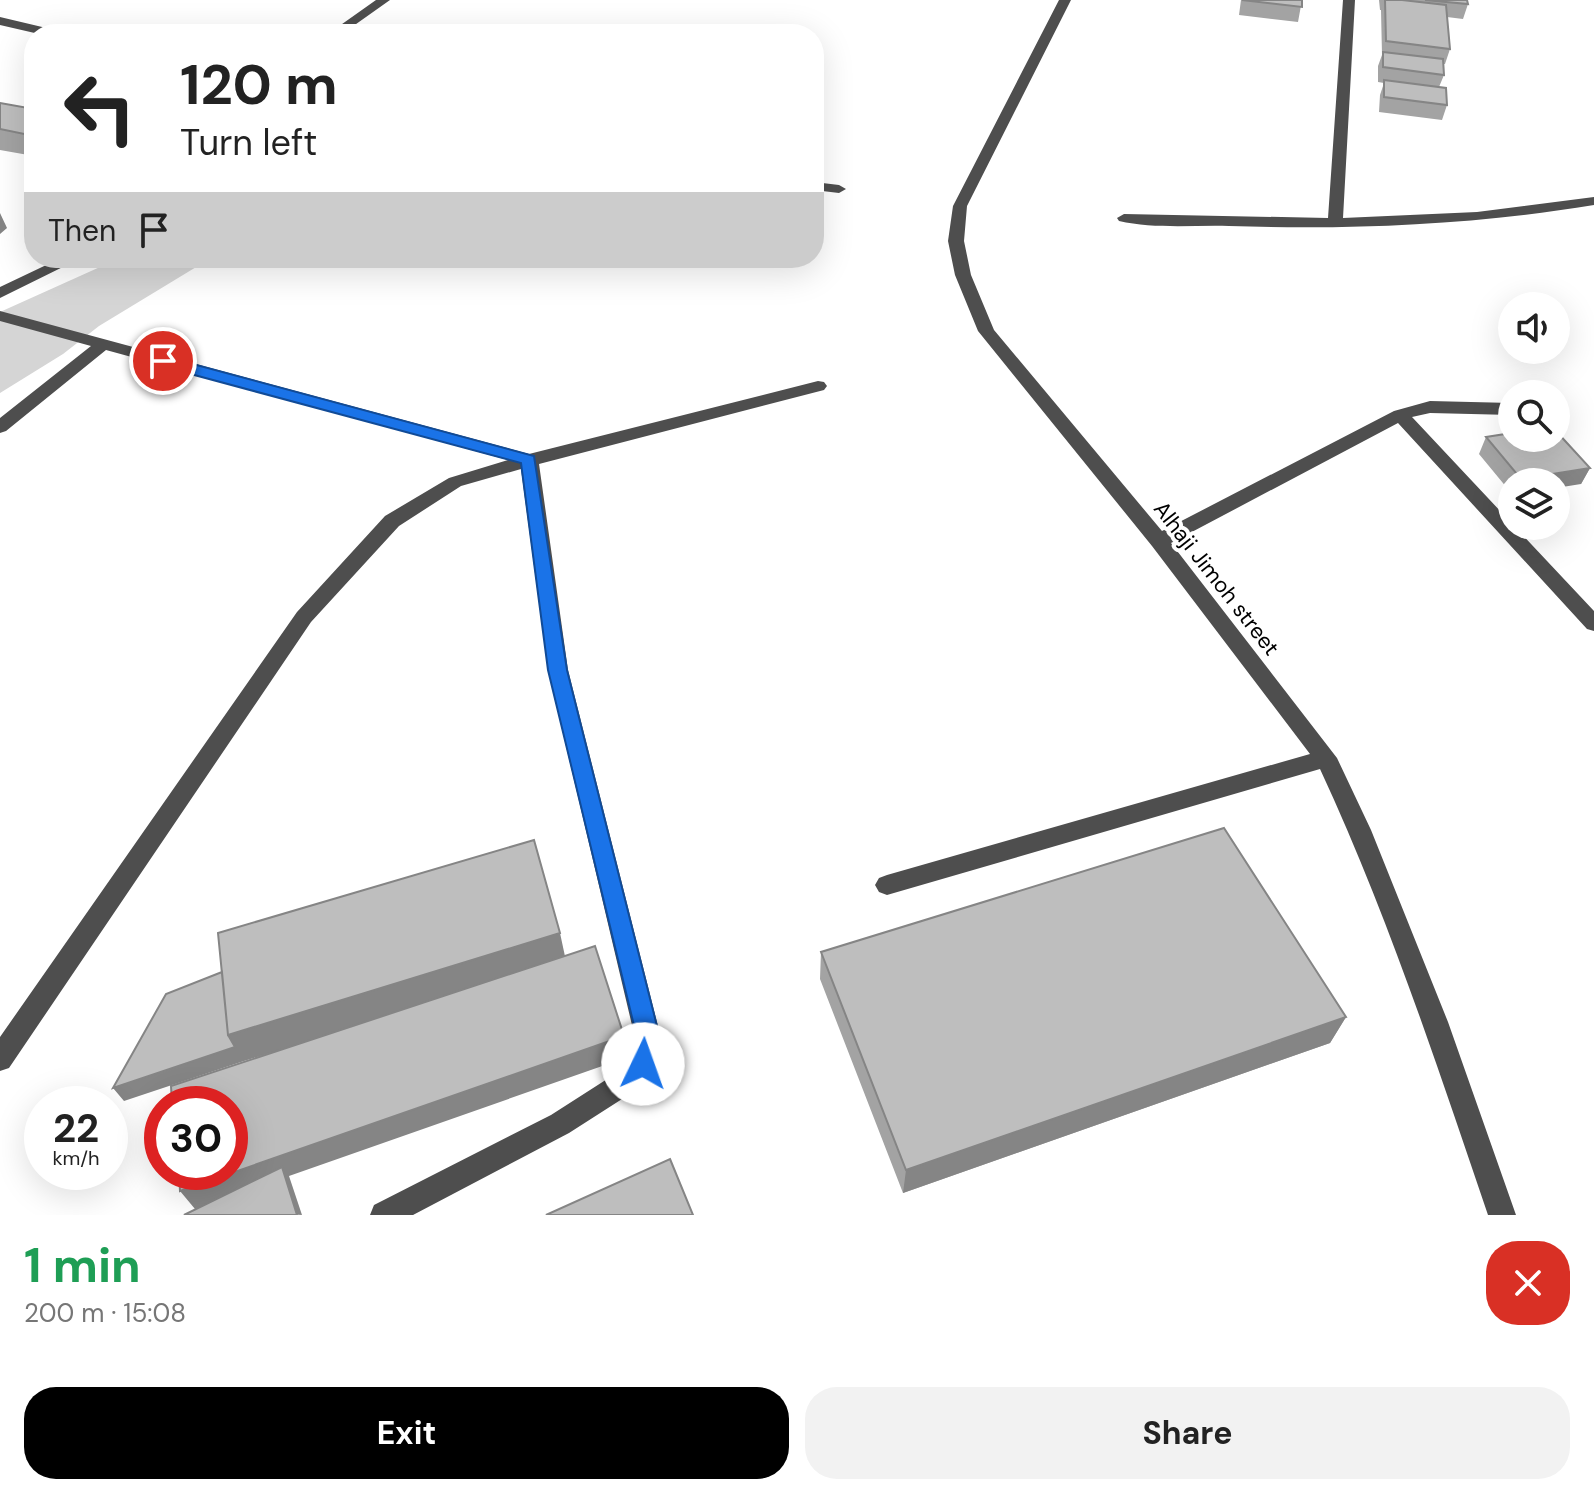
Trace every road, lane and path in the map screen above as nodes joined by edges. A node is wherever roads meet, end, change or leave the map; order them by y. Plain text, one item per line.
1 (384, 0) edge
2 (1064, 0) edge
3 (1349, 0) edge
4 (0, 21) edge
5 (349, 24) edge
6 (24, 27) edge
7 (824, 187) edge
8 (839, 189) dead end
9 (1594, 201) edge
10 (1124, 218) dead end
11 (1335, 223) junction
12 (52, 268) edge
13 (0, 293) edge
14 (0, 316) edge
15 (102, 345) junction
16 (818, 386) dead end
17 (1498, 409) edge
18 (1400, 415) junction
19 (0, 427) edge
20 (529, 460) junction
21 (1159, 541) junction
22 (1594, 624) edge
23 (1326, 758) junction
24 (887, 885) dead end
25 (0, 1059) edge
26 (384, 1215) edge
27 (1502, 1215) edge

1 - 5 street
2 - 21 street, Alhaji Jimoh street
3 - 11 street
4 - 6 street
7 - 8 street
9 - 11 street
10 - 11 street
12 - 13 street
14 - 15 street
15 - 19 street
15 - 20 street
16 - 20 street
17 - 18 street
18 - 21 street
18 - 22 street
20 - 25 street
20 - 26 street
21 - 23 street, Alhaji Jimoh street
23 - 24 street
23 - 27 street, Alhaji Jimoh street

